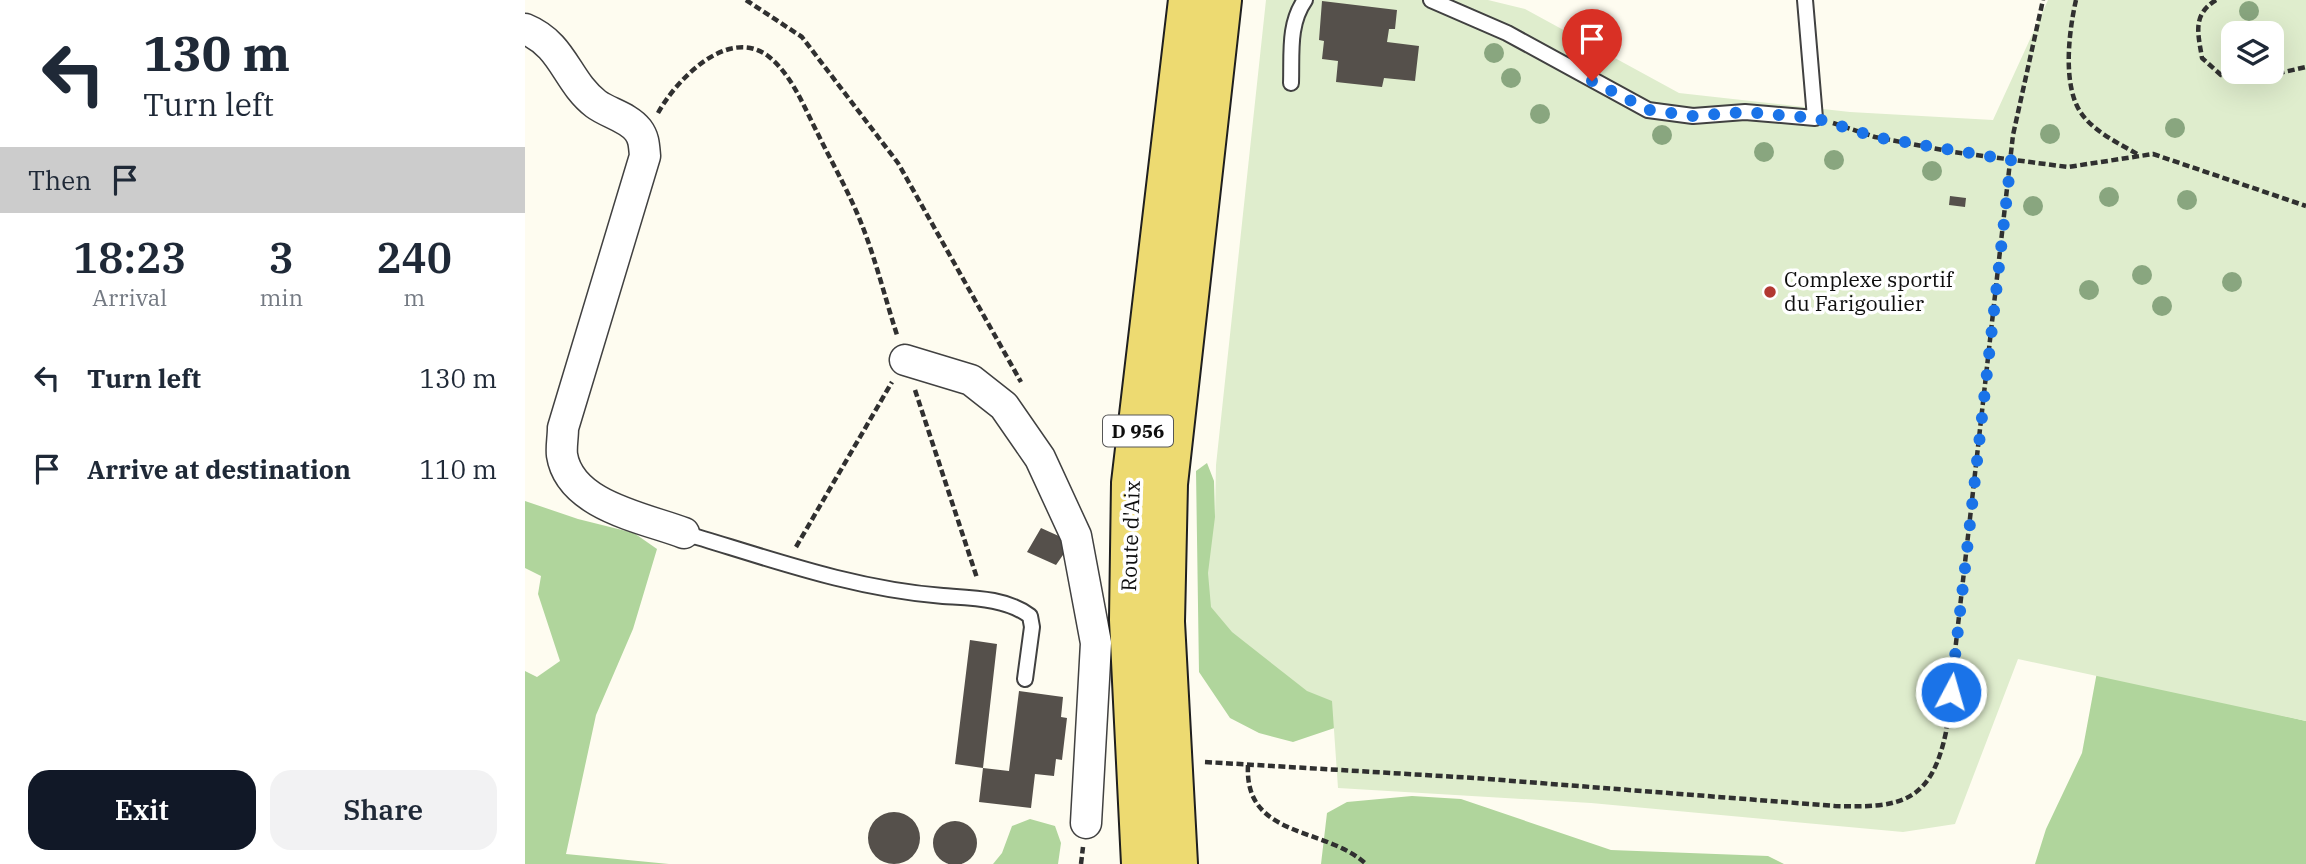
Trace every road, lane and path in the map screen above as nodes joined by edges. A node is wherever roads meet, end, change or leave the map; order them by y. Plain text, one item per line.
1 (746, 0) edge
2 (1188, 0) edge
3 (1222, 0) edge
4 (1305, 0) edge
5 (1431, 0) edge
6 (1805, 0) edge
7 (2043, 0) edge
8 (2076, 0) edge
9 (2216, 0) edge
10 (525, 29) edge
11 (2306, 67) edge
12 (1291, 83) dead end
13 (1815, 118) junction
14 (643, 137) junction
15 (2139, 155) junction
16 (2011, 160) junction
17 (2306, 205) edge
18 (905, 360) junction
19 (1028, 393) dead end
20 (684, 533) joint
21 (787, 563) junction
22 (983, 599) junction
23 (1025, 679) dead end
24 (1198, 762) dead end
25 (1248, 765) junction
26 (1086, 823) dead end
27 (1141, 864) edge
28 (1178, 864) edge
29 (1366, 864) edge

1 - 19 path
2 - 27 main road, Route d'Aix / D 956
3 - 28 main road, Route d'Aix / D 956
4 - 12 lane
5 - 13 lane
6 - 13 lane
7 - 16 path
8 - 15 path
9 - 11 path
10 - 14 street
13 - 16 path
14 - 18 path
14 - 20 street
15 - 16 path
15 - 17 path
16 - 25 path
18 - 21 path
18 - 22 path
18 - 26 street
20 - 21 lane
21 - 22 lane
22 - 23 lane
24 - 25 path
25 - 29 path

